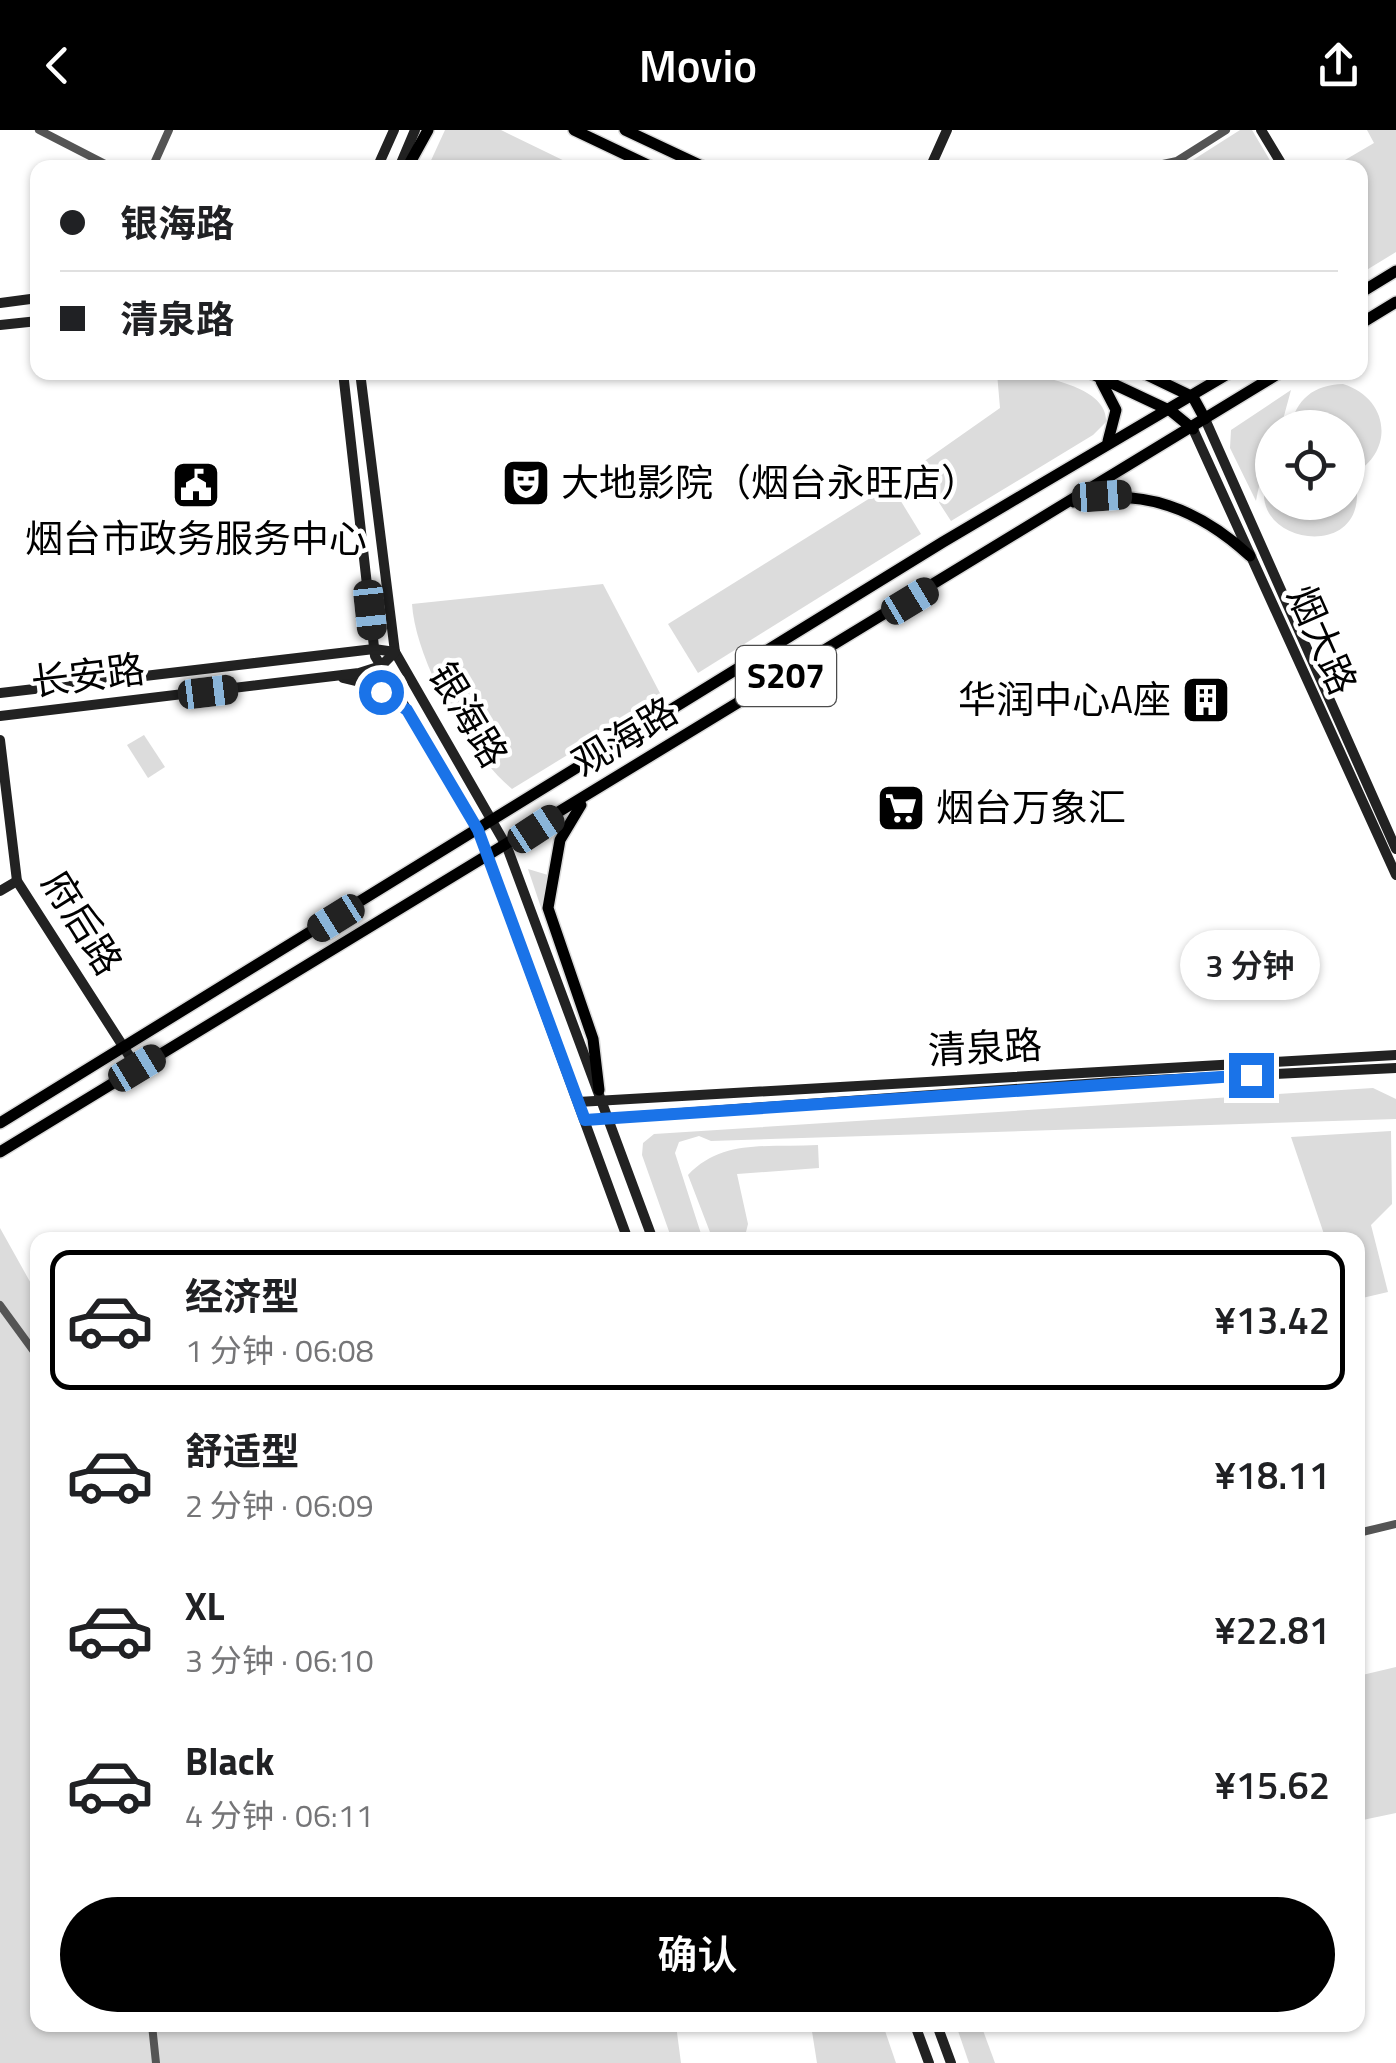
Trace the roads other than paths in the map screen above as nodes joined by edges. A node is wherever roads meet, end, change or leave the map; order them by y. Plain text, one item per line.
1 (39, 130) edge
2 (169, 130) edge
3 (394, 130) edge
4 (416, 130) edge
5 (428, 130) edge
6 (574, 130) edge
7 (625, 130) edge
8 (947, 130) edge
9 (1226, 130) edge
10 (1261, 130) edge
11 (97, 160) edge
12 (156, 160) edge
13 (381, 160) edge
14 (402, 160) edge
15 (412, 160) edge
16 (637, 160) edge
17 (689, 160) edge
18 (933, 160) edge
19 (1178, 160) edge
20 (1279, 160) edge
21 (1396, 270) edge
22 (1368, 288) edge
23 (30, 299) edge
24 (1396, 302) edge
25 (0, 303) edge
26 (1368, 319) edge
27 (30, 322) edge
28 (0, 326) edge
29 (344, 380) edge
30 (361, 380) edge
31 (1096, 380) edge
32 (1104, 380) edge
33 (1157, 380) edge
34 (1220, 380) edge
35 (1268, 380) edge
36 (1194, 398) junction
37 (1171, 410) junction
38 (1205, 420) junction
39 (1192, 429) junction
40 (1106, 444) junction
41 (1064, 504) junction
42 (1250, 556) junction
43 (374, 649) junction
44 (395, 652) junction
45 (312, 657) junction
46 (380, 666) junction
47 (332, 676) junction
48 (315, 679) junction
49 (0, 693) edge
50 (407, 710) junction
51 (0, 716) edge
52 (0, 740) edge
53 (592, 792) junction
54 (495, 820) junction
55 (478, 830) junction
56 (507, 847) junction
57 (1396, 848) edge
58 (488, 856) junction
59 (1396, 876) edge
60 (18, 881) junction
61 (0, 891) edge
62 (124, 1047) junction
63 (1396, 1054) edge
64 (137, 1068) junction
65 (1396, 1068) edge
66 (601, 1094) junction
67 (578, 1102) junction
68 (608, 1117) junction
69 (585, 1120) junction
70 (0, 1123) edge
71 (0, 1152) edge
72 (625, 1232) edge
73 (651, 1232) edge
74 (0, 1305) edge
75 (30, 1347) edge
76 (1396, 1524) edge
77 (1365, 1531) edge
78 (153, 2032) edge
79 (918, 2032) edge
80 (939, 2032) edge
81 (156, 2063) edge
82 (929, 2063) edge
83 (950, 2063) edge

1 - 11 street
2 - 12 street
3 - 13 main road
4 - 14 main road
5 - 15 main road
6 - 16 main road
7 - 17 main road
8 - 18 main road
9 - 19 street
10 - 20 main road
21 - 22 main road
23 - 25 main road
24 - 26 main road
27 - 28 main road
29 - 43 main road, 银海路
30 - 44 main road, 银海路
31 - 40 main road
32 - 37 main road
33 - 36 main road
34 - 36 main road, 观海路 / S207
35 - 38 main road, 观海路 / S207
36 - 37 main road, 观海路 / S207
36 - 38 main road
37 - 39 main road
37 - 40 main road, 观海路 / S207
38 - 39 main road, 观海路 / S207
38 - 57 main road, 烟大路
39 - 41 main road, 观海路 / S207
39 - 42 main road, 烟大路
40 - 54 main road, 观海路 / S207
41 - 42 main road
41 - 53 main road, 观海路 / S207
42 - 59 main road, 烟大路
43 - 44 main road
43 - 45 main road
43 - 46 main road, 银海路
44 - 46 main road
44 - 54 main road, 银海路
45 - 48 main road
45 - 49 main road
46 - 47 main road, 长安路
46 - 50 main road, 银海路
47 - 48 main road, 长安路
47 - 50 main road
48 - 51 main road, 长安路
50 - 55 main road, 银海路
52 - 60 main road, 府后路
53 - 56 main road, 观海路 / S207
53 - 66 main road
54 - 55 main road, 观海路 / S207
54 - 56 main road, 银海路
55 - 58 main road, 银海路
55 - 62 main road, 观海路 / S207
56 - 58 main road, 观海路 / S207
56 - 66 main road, 银海路
58 - 64 main road, 观海路 / S207
58 - 67 main road, 银海路
60 - 61 main road
60 - 62 main road, 府后路
62 - 64 main road, 府后路
62 - 70 main road, 观海路 / S207
63 - 66 main road, 清泉路
64 - 71 main road, 观海路 / S207
65 - 68 main road, 清泉路
66 - 67 main road, 清泉路
66 - 68 main road, 银海路
67 - 69 main road, 银海路
68 - 69 main road, 清泉路
68 - 73 main road, 银海路
69 - 72 main road, 银海路
74 - 75 street
76 - 77 street
78 - 81 street
79 - 82 main road
80 - 83 main road

